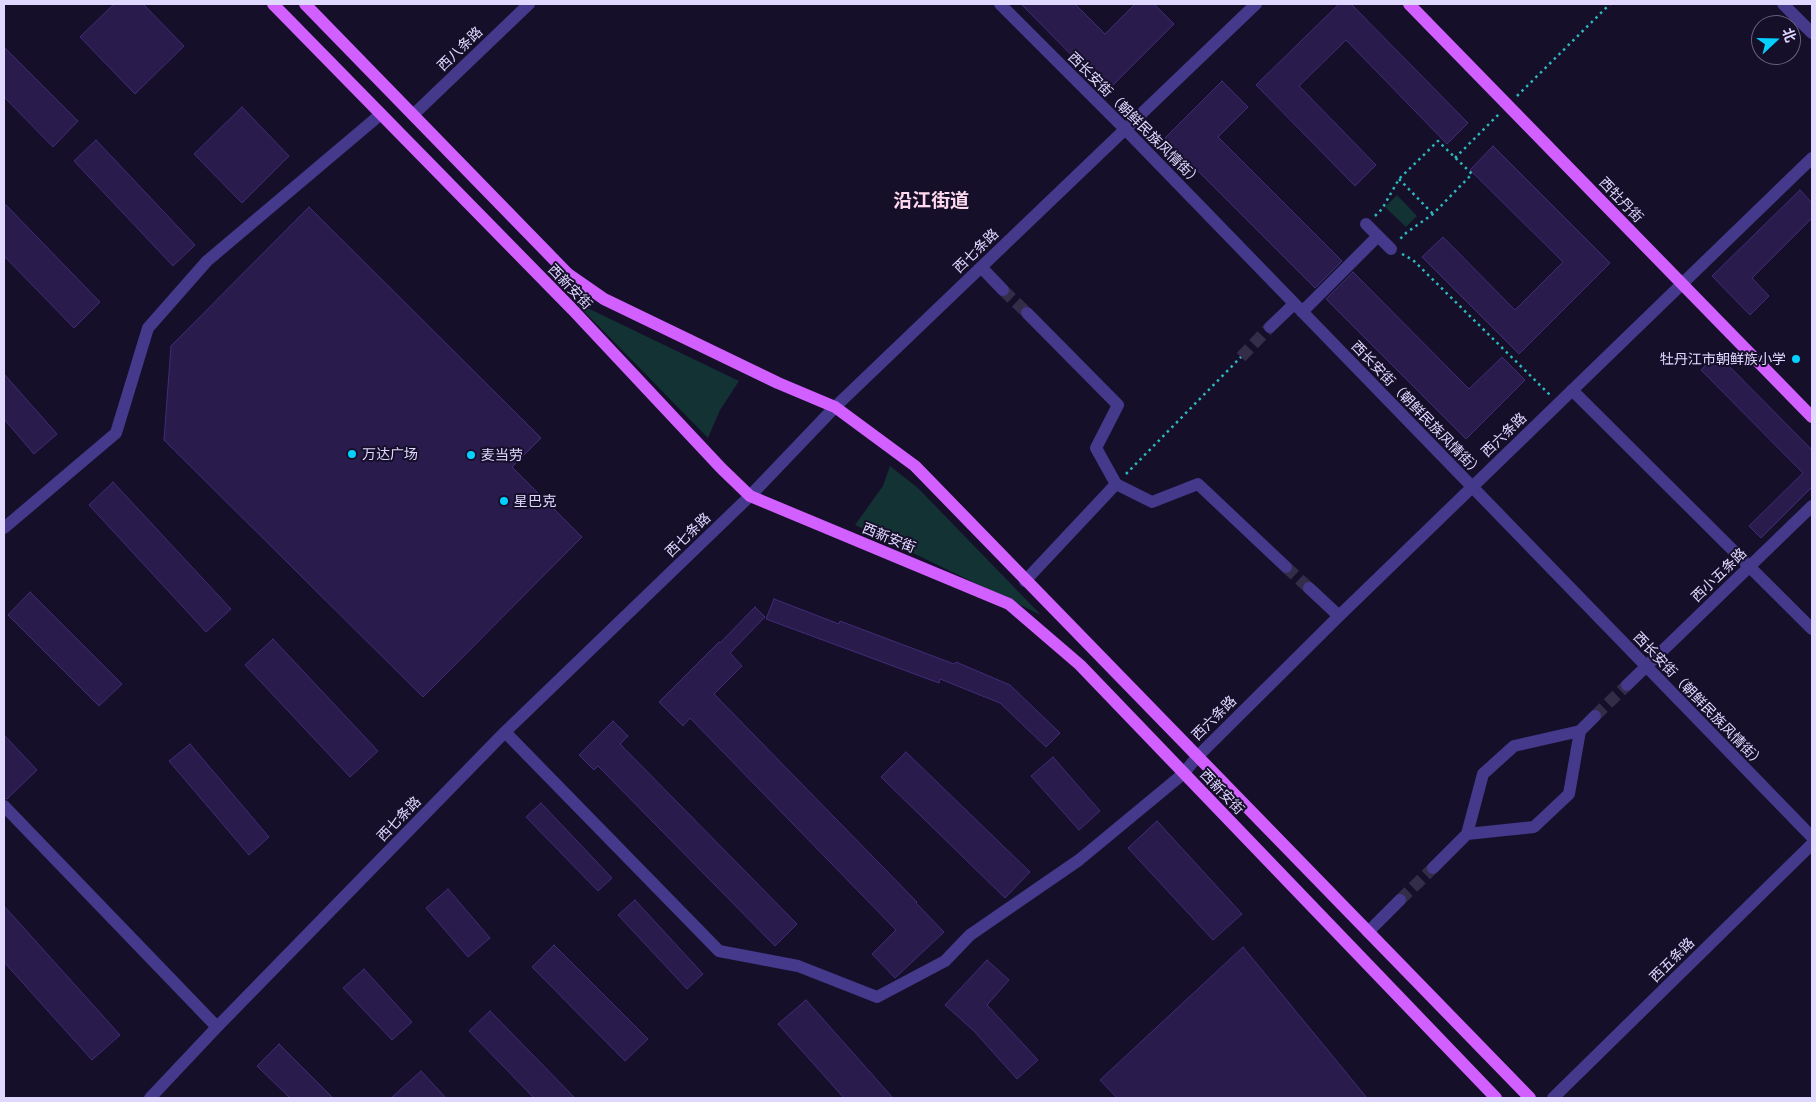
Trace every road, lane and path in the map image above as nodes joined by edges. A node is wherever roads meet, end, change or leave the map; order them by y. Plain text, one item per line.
1 (273, 4) edge
2 (305, 4) edge
3 (529, 4) edge
4 (1000, 4) edge
5 (1256, 4) edge
6 (1409, 4) edge
7 (1610, 4) edge
8 (1783, 4) edge
9 (1812, 33) edge
10 (1507, 105) junction
11 (380, 114) junction
12 (413, 115) junction
13 (1125, 129) junction
14 (1455, 158) junction
15 (1812, 158) edge
16 (1399, 179) junction
17 (1382, 209) dead end
18 (1433, 214) junction
19 (1366, 224) dead end
20 (1406, 233) dead end
21 (1378, 236) junction
22 (1391, 249) joint
23 (981, 267) junction
24 (1682, 284) junction
25 (1004, 290) tunnel mouth
26 (1298, 308) junction
27 (1026, 313) tunnel mouth
28 (1270, 327) tunnel mouth
29 (1240, 357) tunnel mouth
30 (1572, 390) junction
31 (1559, 403) junction
32 (835, 407) junction
33 (1812, 418) edge
34 (1116, 484) junction
35 (1472, 488) junction
36 (750, 496) junction
37 (1812, 506) edge
38 (4, 528) edge
39 (1749, 566) junction
40 (1286, 567) tunnel mouth
41 (1025, 581) junction
42 (1309, 588) tunnel mouth
43 (1339, 616) junction
44 (1812, 629) edge
45 (1646, 666) junction
46 (1627, 685) tunnel mouth
47 (1595, 716) tunnel mouth
48 (1580, 731) junction
49 (505, 732) junction
50 (1196, 757) junction
51 (1183, 774) junction
52 (4, 806) edge
53 (1467, 834) junction
54 (1812, 837) edge
55 (1812, 844) edge
56 (1433, 868) tunnel mouth
57 (1400, 900) tunnel mouth
58 (1368, 932) junction
59 (217, 1026) junction
60 (150, 1098) edge
61 (1496, 1098) edge
62 (1530, 1098) edge
63 (1553, 1098) edge

1 - 11 main road, 西新安街
2 - 12 main road, 西新安街
3 - 12 street, 西八条路
4 - 13 street, 西长安街（朝鲜民族风情街）
5 - 13 street, 西七条路
6 - 10 main road, 西牡丹街
7 - 10 path
8 - 9 street
10 - 14 path
10 - 24 main road, 西牡丹街
11 - 36 main road, 西新安街
11 - 38 street
12 - 32 main road, 西新安街
13 - 23 street, 西七条路
13 - 26 street, 西长安街（朝鲜民族风情街）
14 - 16 path
14 - 18 path
15 - 24 street, 西六条路
16 - 17 path
16 - 18 path
18 - 20 path
19 - 21 street
21 - 22 street
21 - 26 street
22 - 31 path
23 - 25 street
23 - 32 street, 西七条路
24 - 30 street, 西六条路
24 - 33 main road, 西牡丹街
26 - 28 street
26 - 35 street, 西长安街（朝鲜民族风情街）
27 - 34 street
29 - 34 path
30 - 31 street, 西六条路
30 - 39 street
31 - 35 street, 西六条路
32 - 36 street, 西七条路
32 - 41 main road, 西新安街
34 - 40 street
34 - 41 street
35 - 43 street, 西六条路
35 - 45 street, 西长安街（朝鲜民族风情街）
36 - 49 street, 西七条路
36 - 51 main road, 西新安街
37 - 39 street, 西小五条路
39 - 44 street
39 - 45 street, 西小五条路
41 - 50 main road, 西新安街
42 - 43 street
43 - 50 street, 西六条路
45 - 46 street, 西小五条路
45 - 54 street, 西长安街（朝鲜民族风情街）
47 - 48 street
48 - 53 street
48 - 53 street
49 - 51 street, 西六条路
49 - 59 street, 西七条路
50 - 51 street, 西六条路
50 - 58 main road, 西新安街
51 - 61 main road, 西新安街
52 - 59 street
53 - 56 street
55 - 63 street, 西五条路
57 - 58 street
58 - 62 main road, 西新安街
59 - 60 street, 西七条路

